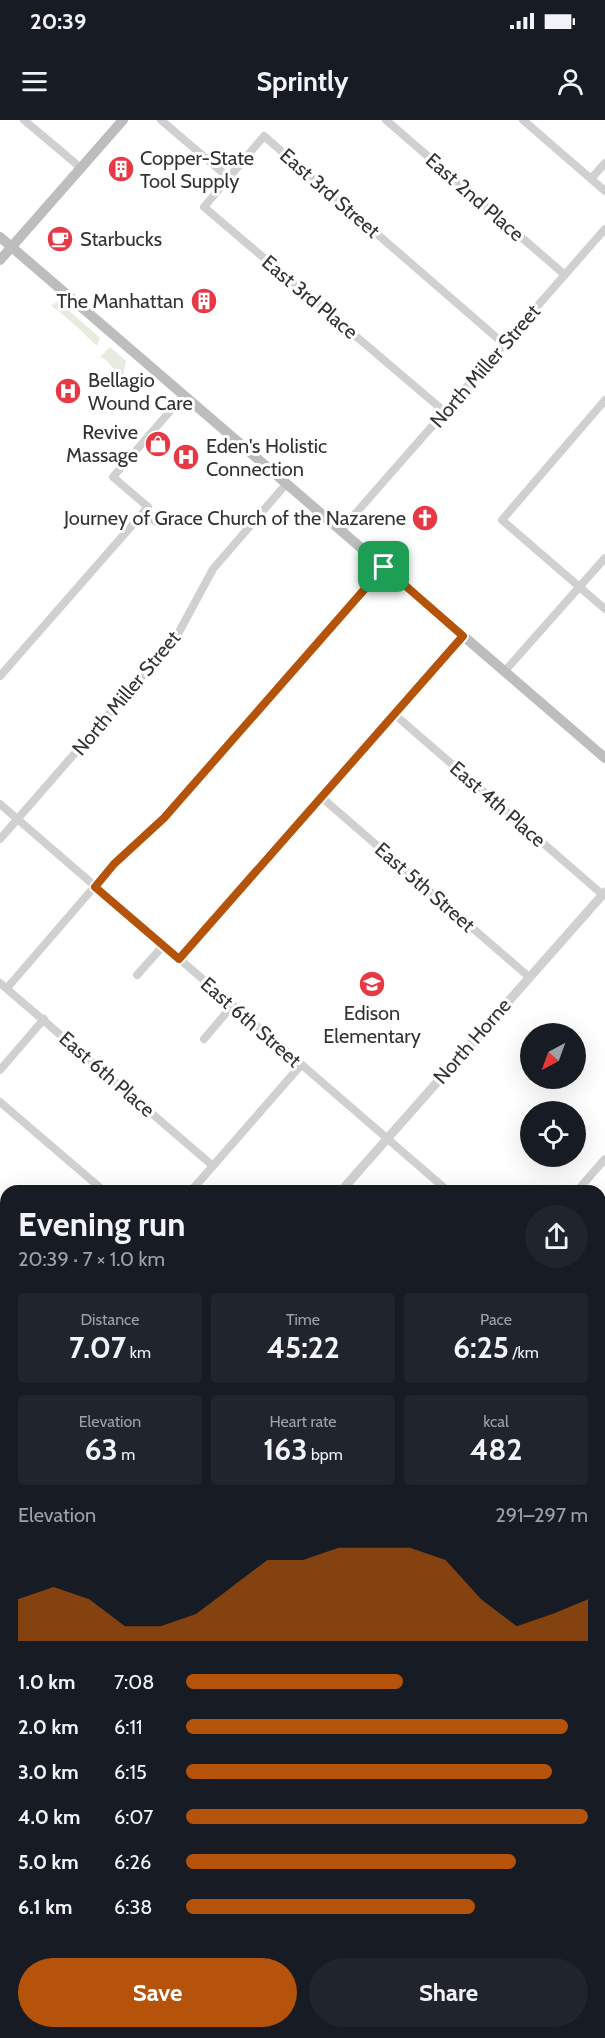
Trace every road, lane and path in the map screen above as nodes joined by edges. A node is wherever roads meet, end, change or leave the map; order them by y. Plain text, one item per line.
1 (24, 120) edge
2 (123, 120) edge
3 (161, 120) edge
4 (386, 120) edge
5 (523, 120) edge
6 (605, 163) edge
7 (81, 168) junction
8 (229, 178) junction
9 (591, 179) junction
10 (605, 190) edge
11 (605, 229) edge
12 (0, 237) edge
13 (11, 246) junction
14 (0, 260) edge
15 (565, 275) junction
16 (504, 344) junction
17 (184, 395) junction
18 (605, 400) edge
19 (445, 412) junction
20 (287, 483) junction
21 (144, 512) junction
22 (156, 522) dead end
23 (341, 530) junction
24 (605, 558) edge
25 (384, 567) junction
26 (579, 587) junction
27 (605, 609) edge
28 (463, 636) junction
29 (504, 672) junction
30 (0, 676) edge
31 (394, 714) junction
32 (605, 758) edge
33 (321, 797) junction
34 (0, 804) edge
35 (17, 819) junction
36 (0, 839) edge
37 (95, 887) junction
38 (604, 893) edge
39 (163, 946) junction
40 (179, 959) junction
41 (137, 975) dead end
42 (529, 976) junction
43 (4, 985) edge
44 (232, 1006) junction
45 (44, 1019) junction
46 (204, 1039) dead end
47 (302, 1065) junction
48 (0, 1070) edge
49 (0, 1102) edge
50 (387, 1139) junction
51 (605, 1159) edge
52 (213, 1166) junction
53 (97, 1185) edge
54 (196, 1185) edge
55 (346, 1185) edge
56 (441, 1185) edge
57 (582, 1185) edge

1 - 7 street
2 - 7 main road
3 - 8 street
4 - 15 street, East 2nd Place
5 - 9 street
6 - 9 street
7 - 13 main road
8 - 16 street, East 3rd Street
8 - 19 street, East 3rd Place
9 - 10 street
11 - 15 street, North Miller Street
12 - 13 main road
13 - 14 main road
13 - 17 main road
15 - 16 street, North Miller Street
16 - 19 street, North Miller Street
17 - 20 main road
17 - 21 street
18 - 26 street
19 - 23 street, North Miller Street
20 - 23 main road
20 - 35 street, North Miller Street
21 - 22 street
21 - 30 street
23 - 25 main road
24 - 26 street
25 - 28 main road
25 - 37 street
26 - 27 street
26 - 29 street
28 - 29 main road
28 - 31 street
29 - 32 main road
31 - 33 street
31 - 38 street, East 4th Place
33 - 40 street
33 - 42 street, East 5th Street
34 - 35 street, East 6th Street
35 - 36 street, North Miller Street
35 - 37 street, East 6th Street
37 - 39 street, East 6th Street
37 - 43 street
38 - 42 street, North Horne
39 - 40 street, East 6th Street
39 - 41 street
40 - 44 street, East 6th Street
42 - 50 street, North Horne
43 - 45 street, East 6th Place
44 - 46 street
44 - 47 street, East 6th Street
45 - 48 street
45 - 52 street, East 6th Place
47 - 50 street, East 6th Street
47 - 52 street
49 - 53 street
50 - 55 street, North Horne
50 - 56 street, East 6th Street
51 - 57 street
52 - 54 street

